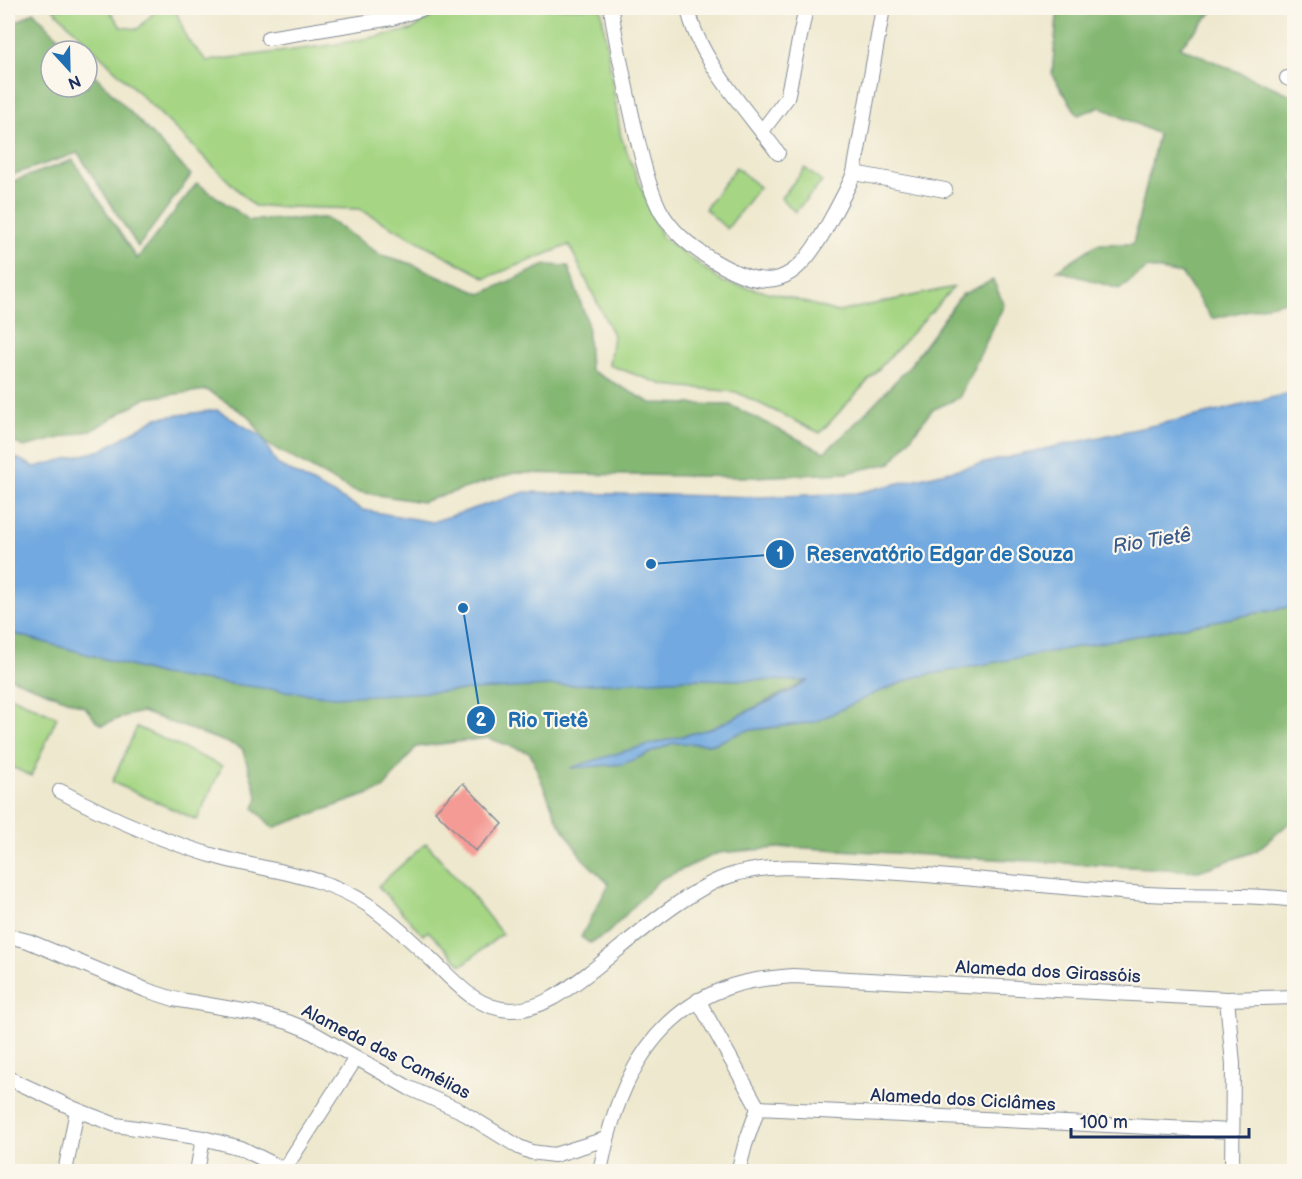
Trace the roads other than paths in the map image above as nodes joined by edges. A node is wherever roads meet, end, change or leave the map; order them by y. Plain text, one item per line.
1 (424, 8) edge
2 (611, 8) edge
3 (688, 8) edge
4 (806, 8) edge
5 (883, 8) edge
6 (268, 38) dead end
7 (762, 130) junction
8 (778, 153) dead end
9 (854, 173) junction
10 (945, 190) dead end
11 (60, 791) dead end
12 (1294, 900) edge
13 (8, 936) edge
14 (1294, 997) edge
15 (1227, 999) junction
16 (698, 1000) junction
17 (356, 1058) junction
18 (8, 1078) edge
19 (758, 1108) junction
20 (77, 1110) junction
21 (1232, 1131) junction
22 (203, 1138) junction
23 (606, 1139) junction
24 (287, 1170) edge
25 (65, 1172) edge
26 (197, 1172) edge
27 (600, 1172) edge
28 (738, 1172) edge
29 (1232, 1172) edge

1 - 6 street
2 - 9 street
3 - 7 street
4 - 7 street
5 - 9 street
7 - 8 street
9 - 10 street
11 - 12 street
13 - 17 street, Alameda das Camélias
14 - 15 street, Alameda dos Girassóis
15 - 16 street, Alameda dos Girassóis
15 - 21 street
16 - 19 street
16 - 23 street, Alameda dos Girassóis
17 - 23 street, Alameda das Camélias
17 - 24 street
18 - 20 street
19 - 21 street, Alameda dos Ciclâmes
19 - 28 street
20 - 22 street
20 - 25 street
21 - 29 street
22 - 24 street
22 - 26 street
23 - 27 street, Alameda dos Girassóis

